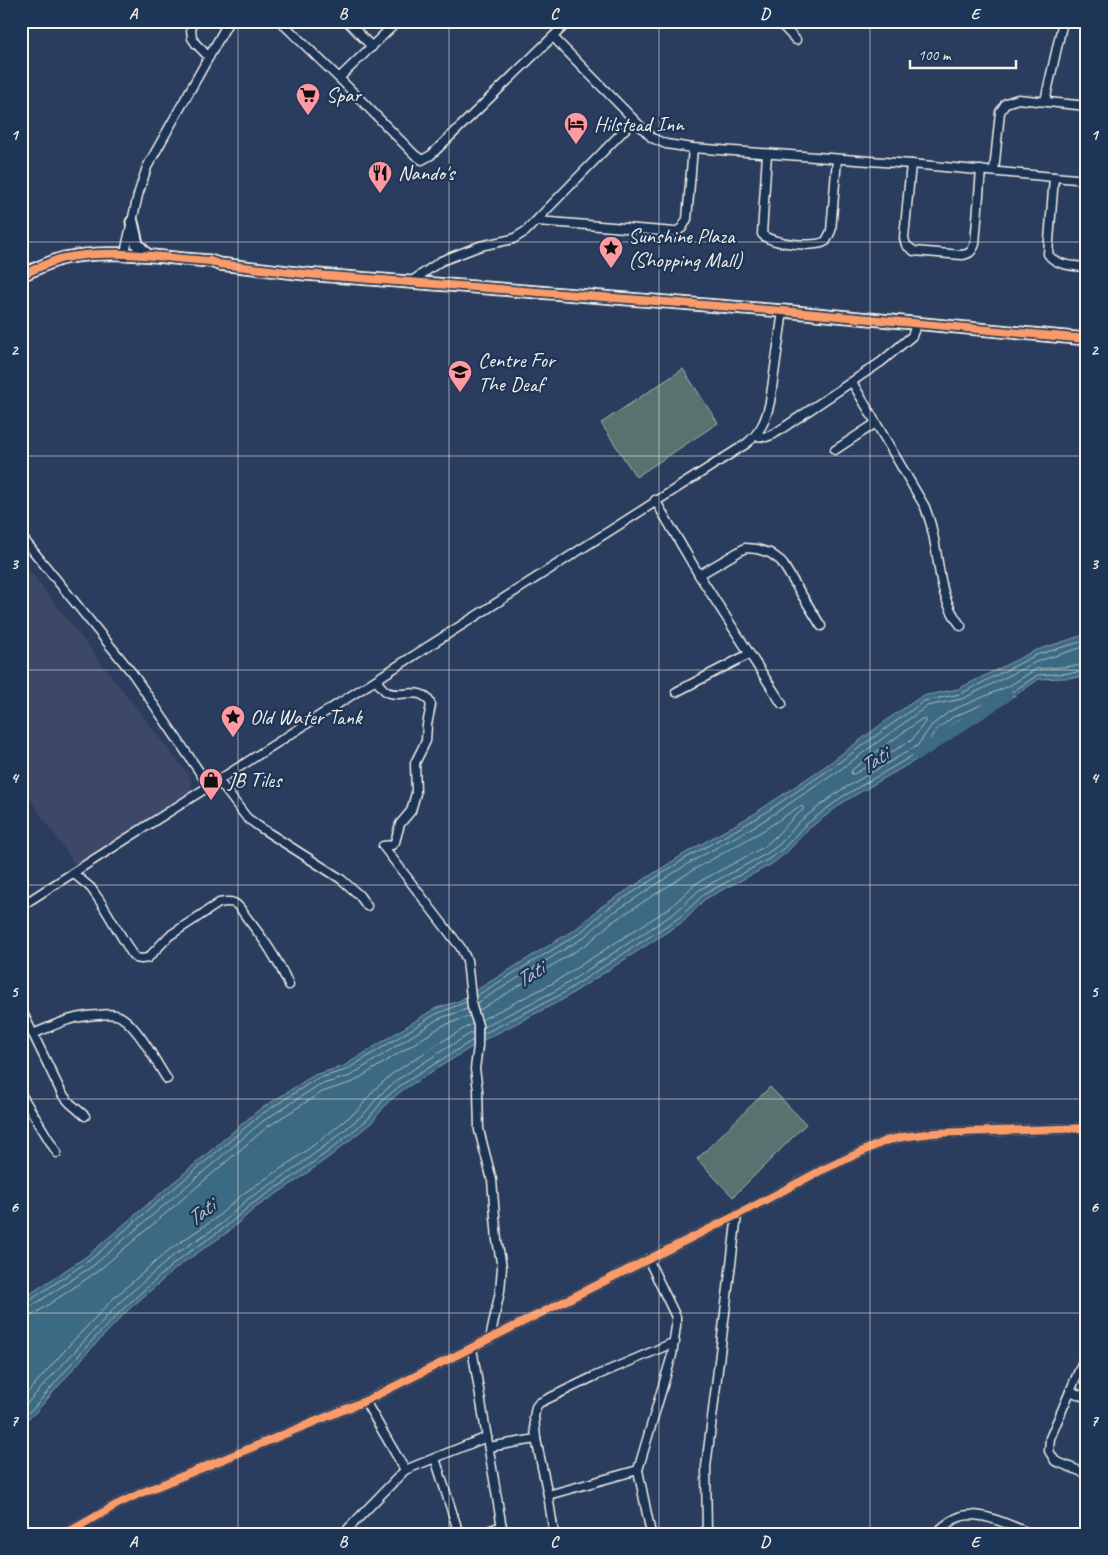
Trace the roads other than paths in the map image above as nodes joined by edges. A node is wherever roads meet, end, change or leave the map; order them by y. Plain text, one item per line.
1 (190, 21) edge
2 (229, 21) edge
3 (280, 21) edge
4 (347, 21) edge
5 (398, 21) edge
6 (569, 21) edge
7 (778, 21) edge
8 (1064, 21) edge
9 (553, 37) junction
10 (796, 40) dead end
11 (372, 47) junction
12 (209, 57) junction
13 (339, 78) junction
14 (1046, 101) junction
15 (1087, 106) edge
16 (633, 121) junction
17 (693, 148) junction
18 (768, 154) junction
19 (836, 159) junction
20 (911, 164) junction
21 (981, 170) junction
22 (994, 171) junction
23 (1054, 177) junction
24 (1087, 180) edge
25 (537, 221) junction
26 (132, 222) junction
27 (147, 255) junction
28 (124, 256) junction
29 (219, 264) junction
30 (1087, 267) edge
31 (21, 275) edge
32 (409, 282) junction
33 (783, 311) junction
34 (917, 323) junction
35 (1087, 339) edge
36 (852, 382) junction
37 (876, 423) junction
38 (756, 436) junction
39 (835, 450) dead end
40 (655, 500) junction
41 (21, 536) edge
42 (699, 575) junction
43 (822, 626) dead end
44 (961, 626) dead end
45 (749, 654) junction
46 (376, 680) junction
47 (676, 692) dead end
48 (782, 704) dead end
49 (218, 780) junction
50 (209, 786) junction
51 (73, 873) junction
52 (21, 906) edge
53 (367, 906) dead end
54 (289, 985) dead end
55 (21, 1009) edge
56 (33, 1034) junction
57 (167, 1079) dead end
58 (21, 1094) edge
59 (85, 1116) dead end
60 (1087, 1128) edge
61 (57, 1153) dead end
62 (737, 1215) junction
63 (648, 1259) junction
64 (490, 1339) junction
65 (675, 1342) junction
66 (472, 1348) junction
67 (1087, 1352) edge
68 (1070, 1391) junction
69 (1087, 1398) edge
70 (365, 1401) junction
71 (487, 1437) junction
72 (536, 1439) junction
73 (489, 1447) junction
74 (435, 1458) junction
75 (405, 1470) junction
76 (638, 1470) junction
77 (1087, 1474) edge
78 (548, 1495) junction
79 (503, 1530) edge
80 (1027, 1533) edge
81 (65, 1534) edge
82 (343, 1534) edge
83 (459, 1534) edge
84 (480, 1534) edge
85 (554, 1534) edge
86 (652, 1534) edge
87 (707, 1534) edge
88 (934, 1534) edge

1 - 12 street
2 - 12 street
3 - 13 street
4 - 11 street
5 - 11 street
6 - 9 street
7 - 10 street
8 - 14 street
9 - 13 street
9 - 16 street
11 - 13 street
12 - 26 street
14 - 15 street
14 - 22 street
16 - 17 street
16 - 25 street
17 - 18 street
17 - 25 street
18 - 19 street
18 - 19 street
19 - 20 street
20 - 21 street
20 - 21 street
21 - 22 street
22 - 23 street
23 - 24 street
23 - 30 street
25 - 32 street
26 - 27 street
26 - 28 street
27 - 28 street
27 - 29 street
28 - 29 street
28 - 31 street
29 - 32 street
32 - 33 street
33 - 34 street
33 - 38 street
34 - 35 street
34 - 36 street
36 - 37 street
36 - 38 street
37 - 39 street
37 - 44 street
38 - 40 street
40 - 42 street
40 - 46 street
41 - 50 street
42 - 43 street
42 - 45 street
45 - 47 street
45 - 48 street
46 - 49 street
46 - 64 street
49 - 50 street
49 - 53 street
50 - 51 street
51 - 52 street
51 - 54 street
55 - 56 street
56 - 57 street
56 - 59 street
58 - 61 street
60 - 62 street
62 - 63 street
62 - 87 street
63 - 64 street
63 - 65 street
64 - 66 street
65 - 72 street
65 - 76 street
66 - 70 street
66 - 71 street
67 - 68 street
68 - 69 street
68 - 77 street
70 - 75 street
70 - 81 street
71 - 73 street
71 - 74 street
72 - 73 street
72 - 78 street
73 - 79 street
74 - 75 street
74 - 83 street
75 - 82 street
76 - 78 street
76 - 86 street
78 - 85 street
79 - 84 street
80 - 88 street

